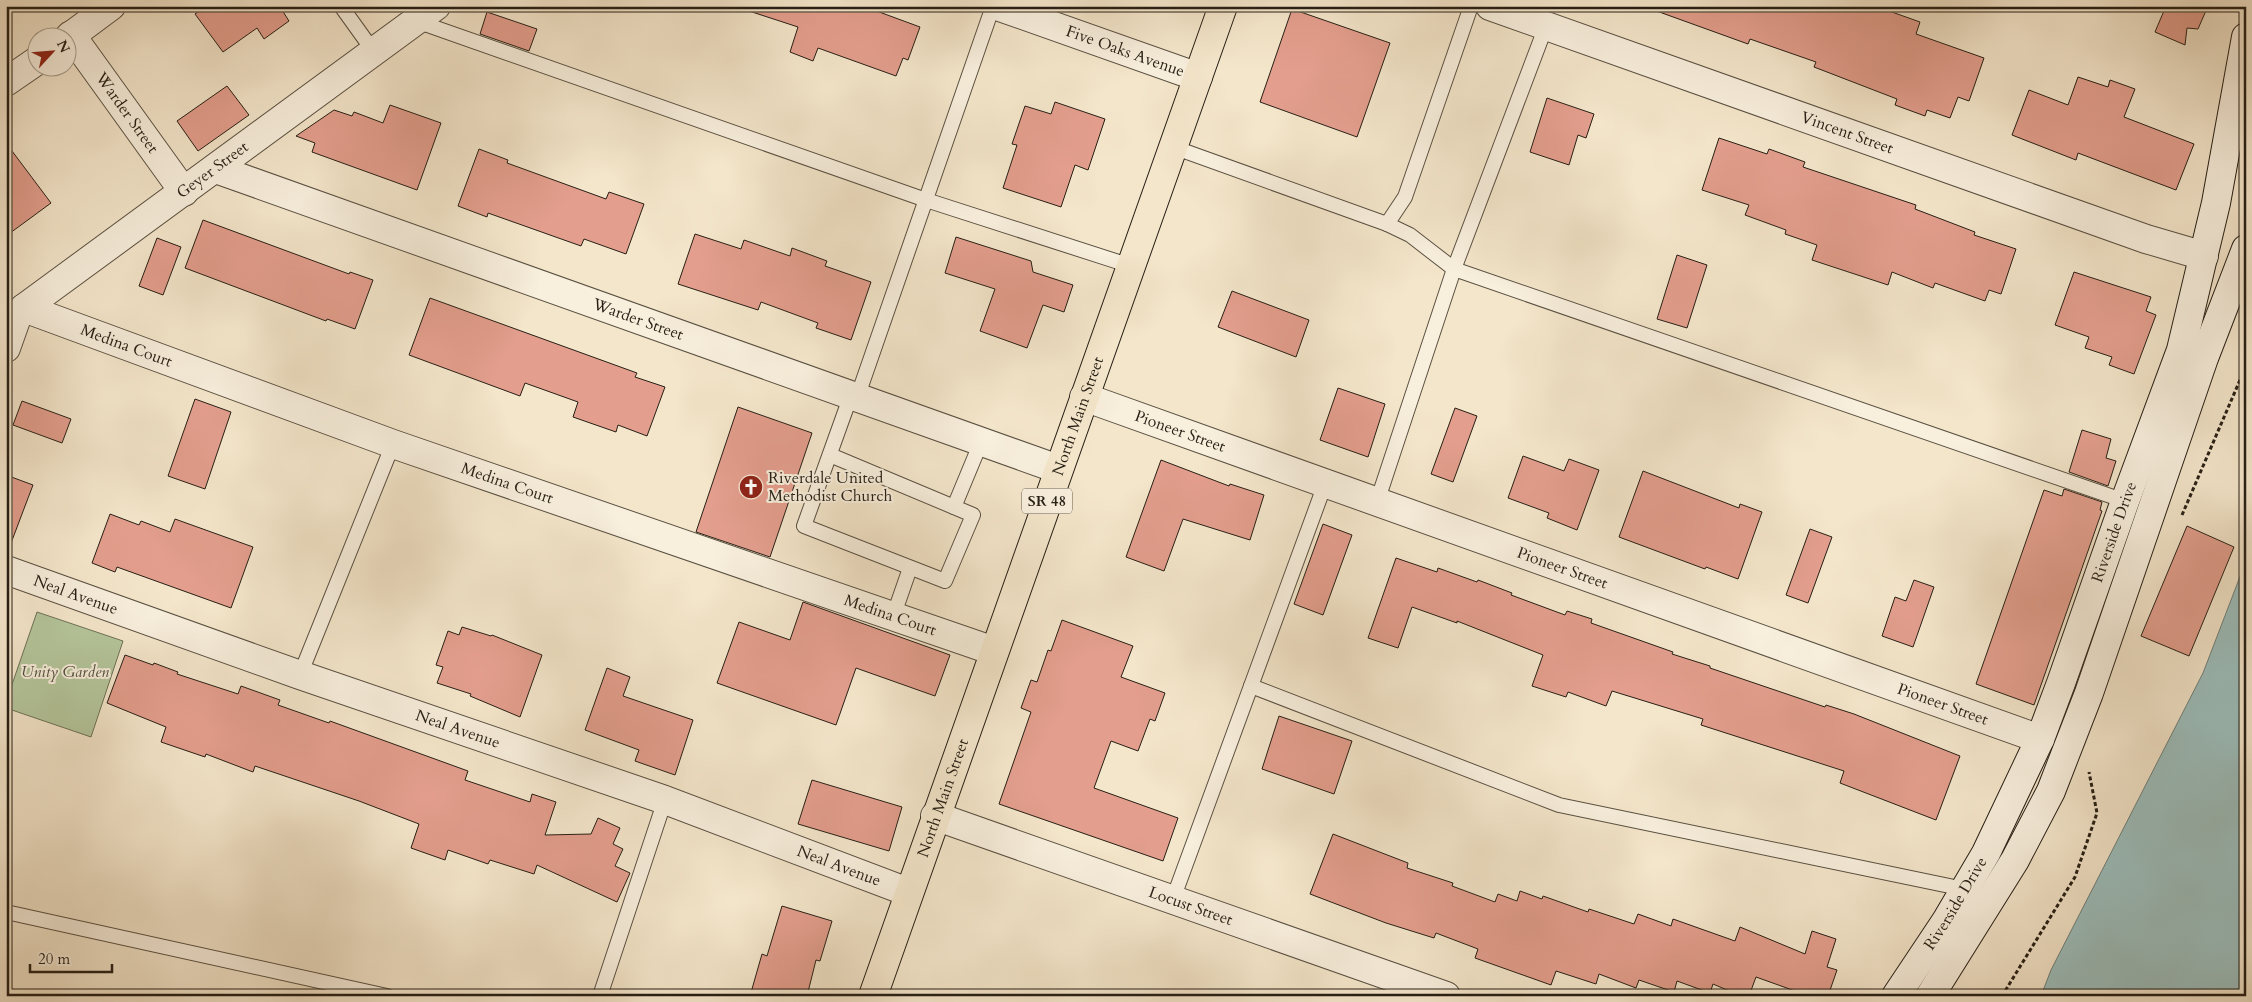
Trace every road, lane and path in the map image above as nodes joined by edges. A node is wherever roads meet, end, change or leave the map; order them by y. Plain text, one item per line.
1 (111, 6) edge
2 (341, 6) edge
3 (993, 6) edge
4 (997, 6) edge
5 (1223, 6) edge
6 (1471, 6) edge
7 (1490, 6) edge
8 (426, 14) edge
9 (1550, 16) edge
10 (78, 30) edge
11 (2246, 37) edge
12 (78, 48) edge
13 (374, 52) junction
14 (28, 67) edge
15 (1198, 77) junction
16 (6, 82) edge
17 (1173, 147) junction
18 (216, 169) junction
19 (184, 192) junction
20 (926, 200) junction
21 (1387, 224) junction
22 (2246, 249) edge
23 (2204, 256) junction
24 (1131, 266) junction
25 (1454, 269) junction
26 (24, 308) junction
27 (6, 348) edge
28 (854, 396) junction
29 (1084, 397) junction
30 (981, 442) junction
31 (393, 444) junction
32 (830, 455) junction
33 (1058, 469) junction
34 (1325, 484) junction
35 (2125, 501) junction
36 (1377, 502) junction
37 (954, 507) junction
38 (910, 568) junction
39 (6, 570) edge
40 (893, 617) junction
41 (994, 651) junction
42 (300, 675) junction
43 (1251, 686) junction
44 (2040, 739) junction
45 (665, 800) junction
46 (935, 816) junction
47 (1964, 889) junction
48 (908, 892) junction
49 (1173, 899) junction
50 (6, 912) edge
51 (387, 996) edge
52 (600, 996) edge
53 (873, 996) edge
54 (1446, 996) edge
55 (1896, 996) edge
56 (1930, 996) edge

1 - 10 street
2 - 13 lane
3 - 20 lane
4 - 15 street, Five Oaks Avenue
5 - 15 main road, North Main Street / SR 48
6 - 21 lane
7 - 9 street, Vincent Street
8 - 13 street, Geyer Street
8 - 20 lane
9 - 23 street, Vincent Street
9 - 25 lane
11 - 23 street, Riverside Drive
12 - 19 street, Warder Street
13 - 18 street, Geyer Street
14 - 16 street
15 - 17 main road, North Main Street / SR 48
17 - 21 lane
17 - 24 main road, North Main Street / SR 48
18 - 19 street, Geyer Street
18 - 28 street, Warder Street
19 - 26 street, Geyer Street
20 - 24 lane
20 - 28 lane
21 - 25 lane
22 - 56 street, Riverside Drive
23 - 35 street, Riverside Drive
24 - 29 main road, North Main Street / SR 48
25 - 35 lane
25 - 36 lane
26 - 27 street, Geyer Street
26 - 31 street, Medina Court
28 - 30 street, Warder Street
28 - 32 lane
29 - 33 main road, North Main Street / SR 48
29 - 34 street, Pioneer Street
30 - 33 street, Warder Street
30 - 37 lane
31 - 40 street, Medina Court
31 - 42 lane
32 - 37 lane
32 - 38 lane
33 - 41 main road, North Main Street / SR 48
34 - 36 street, Pioneer Street
34 - 43 lane
35 - 44 street, Riverside Drive
36 - 44 street, Pioneer Street
37 - 38 lane
38 - 40 lane
39 - 42 street, Neal Avenue
40 - 41 street, Medina Court
41 - 46 main road, North Main Street / SR 48
42 - 45 street, Neal Avenue
43 - 47 lane
43 - 49 lane
44 - 47 street, Riverside Drive
45 - 48 street, Neal Avenue
45 - 52 lane
46 - 48 main road, North Main Street / SR 48
46 - 49 street, Locust Street
47 - 55 street, Riverside Drive
48 - 53 main road, North Main Street / SR 48
49 - 54 street, Locust Street
50 - 51 lane

